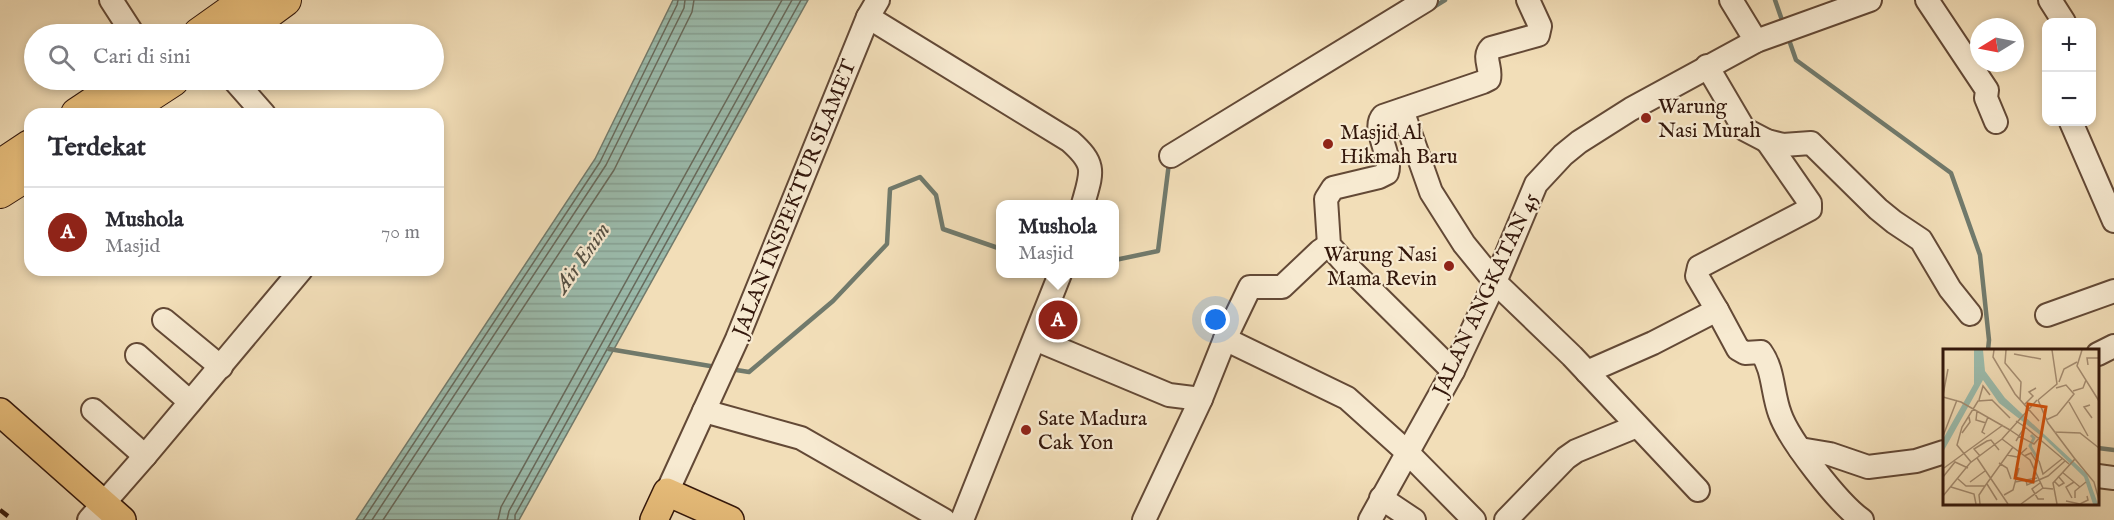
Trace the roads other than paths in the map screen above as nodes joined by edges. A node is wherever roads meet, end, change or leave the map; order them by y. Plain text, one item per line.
1 (111, 0) edge
2 (247, 0) edge
3 (285, 0) edge
4 (1426, 0) edge
5 (1528, 0) edge
6 (1731, 0) edge
7 (1870, 0) edge
8 (1927, 0) edge
9 (2050, 0) edge
10 (873, 8) edge
11 (2061, 18) edge
12 (127, 24) edge
13 (213, 24) edge
14 (252, 24) edge
15 (1765, 37) junction
16 (1707, 66) junction
17 (133, 90) edge
18 (243, 90) edge
19 (105, 97) edge
20 (87, 108) edge
21 (259, 108) edge
22 (1402, 110) junction
23 (1996, 122) dead end
24 (2073, 126) edge
25 (1767, 141) junction
26 (24, 150) edge
27 (1171, 156) dead end
28 (0, 166) edge
29 (24, 177) edge
30 (0, 192) edge
31 (2109, 198) edge
32 (1084, 200) edge
33 (2114, 221) edge
34 (1329, 245) junction
35 (296, 276) edge
36 (1058, 278) edge
37 (1495, 282) junction
38 (2114, 291) edge
39 (1717, 310) junction
40 (1970, 314) dead end
41 (2047, 315) dead end
42 (164, 320) dead end
43 (1035, 339) junction
44 (1225, 339) junction
45 (2114, 346) edge
46 (2099, 353) edge
47 (137, 355) dead end
48 (221, 367) junction
49 (1453, 371) junction
50 (1587, 372) junction
51 (1201, 399) junction
52 (190, 402) junction
53 (708, 404) junction
54 (93, 410) dead end
55 (0, 412) edge
56 (1637, 426) junction
57 (1800, 449) junction
58 (1407, 452) junction
59 (1943, 452) edge
60 (145, 456) junction
61 (2099, 476) edge
62 (2114, 478) edge
63 (1698, 490) dead end
64 (667, 492) junction
65 (1381, 498) junction
66 (105, 515) edge
67 (654, 520) edge
68 (730, 520) edge
69 (944, 520) edge
70 (962, 520) edge
71 (1144, 520) edge
72 (1370, 520) edge
73 (1414, 520) edge
74 (1474, 520) edge
75 (1506, 520) edge
76 (1862, 520) edge

1 - 12 street
2 - 13 highway
3 - 14 highway
4 - 27 street
5 - 22 street
6 - 15 street
7 - 15 street, JALAN ANGKATAN 45
8 - 23 street
9 - 11 street
10 - 32 street
10 - 53 street, JALAN INSPEKTUR SLAMET
15 - 16 street, JALAN ANGKATAN 45
16 - 25 street
16 - 37 street, JALAN ANGKATAN 45
17 - 19 highway
18 - 21 street
19 - 20 highway
22 - 34 street
22 - 37 street
24 - 31 street
25 - 39 street
25 - 40 street
26 - 28 highway
29 - 30 highway
31 - 33 street
34 - 44 street
34 - 49 street
35 - 48 street
36 - 43 street
37 - 49 street, JALAN ANGKATAN 45
37 - 50 street
38 - 41 street
39 - 50 street
39 - 57 street
42 - 48 street
43 - 51 street
43 - 70 street
44 - 51 street
44 - 58 street
45 - 46 street
47 - 52 street
48 - 52 street
49 - 58 street, JALAN ANGKATAN 45
50 - 56 street
51 - 71 street
52 - 60 street
53 - 64 street, JALAN INSPEKTUR SLAMET
53 - 69 street
54 - 60 street
55 - 66 main road
56 - 63 street
56 - 75 street
57 - 59 street
57 - 76 street
58 - 65 street, JALAN ANGKATAN 45
58 - 74 street
60 - 66 street
61 - 62 street
64 - 67 main road
64 - 68 main road
65 - 72 street, JALAN ANGKATAN 45
65 - 73 street

